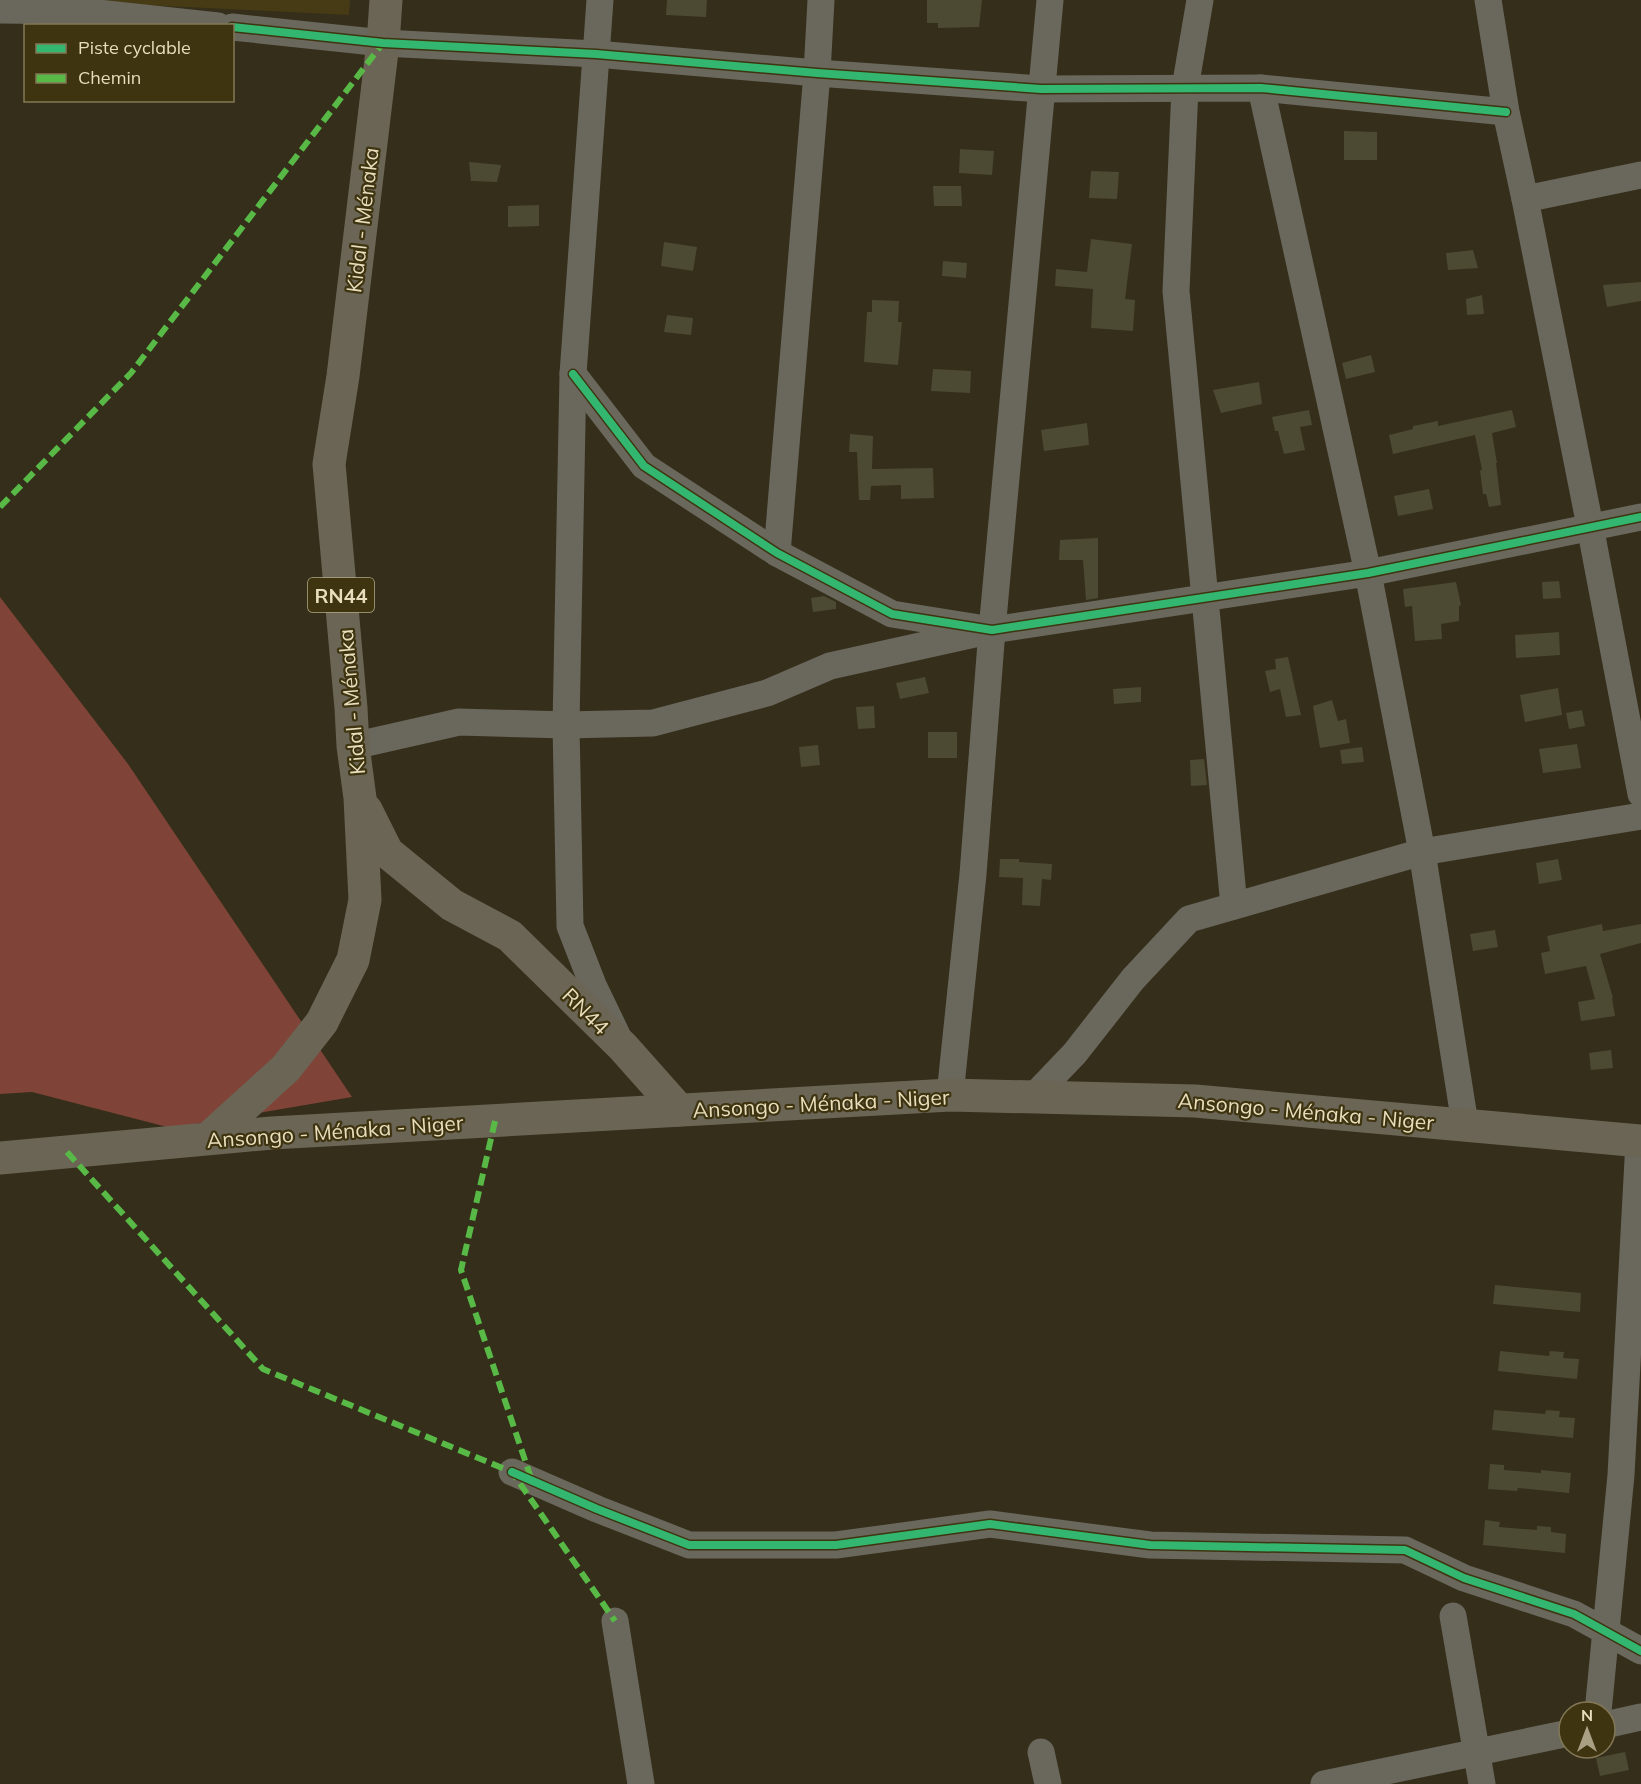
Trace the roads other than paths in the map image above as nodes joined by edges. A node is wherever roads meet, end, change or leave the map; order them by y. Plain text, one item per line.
1 (386, 0) edge
2 (600, 0) edge
3 (821, 0) edge
4 (1050, 0) edge
5 (1200, 0) edge
6 (1488, 0) edge
7 (81, 6) edge
8 (0, 10) edge
9 (204, 24) edge
10 (234, 27) edge
11 (383, 43) junction
12 (596, 54) junction
13 (817, 73) junction
14 (1185, 88) junction
15 (1262, 88) junction
16 (1041, 89) junction
17 (1506, 112) junction
18 (1641, 175) edge
19 (1525, 200) junction
20 (573, 374) junction
21 (1641, 517) edge
22 (1590, 526) junction
23 (777, 553) junction
24 (1368, 573) junction
25 (1206, 597) junction
26 (992, 630) junction
27 (566, 724) junction
28 (353, 746) junction
29 (1641, 794) edge
30 (360, 798) junction
31 (1641, 816) edge
32 (1422, 852) junction
33 (1234, 906) junction
34 (623, 1047) junction
35 (950, 1095) junction
36 (1034, 1097) junction
37 (679, 1110) junction
38 (1465, 1124) junction
39 (209, 1138) junction
40 (1640, 1141) edge
41 (0, 1158) edge
42 (512, 1472) dead end
43 (1631, 1473) edge
44 (1453, 1616) dead end
45 (615, 1621) dead end
46 (1606, 1631) junction
47 (1641, 1651) edge
48 (1599, 1700) edge
49 (1641, 1717) edge
50 (1617, 1722) edge
51 (1557, 1735) edge
52 (1041, 1752) dead end
53 (1476, 1752) junction
54 (1354, 1781) edge
55 (640, 1784) edge
56 (1048, 1784) edge
57 (1324, 1784) edge
58 (1482, 1784) edge

1 - 11 main road, Kidal - Ménaka / RN44
2 - 12 street
3 - 13 street
4 - 16 street
5 - 14 street
6 - 17 street
7 - 8 street
7 - 9 street
10 - 11 street
11 - 12 street
11 - 28 main road, Kidal - Ménaka / RN44
12 - 13 street
12 - 20 street
13 - 16 street
13 - 23 street
14 - 15 street
14 - 16 street
14 - 25 street
15 - 17 street
15 - 24 street
16 - 26 street
17 - 19 street
18 - 19 street
19 - 22 street
20 - 23 street
20 - 27 street
21 - 22 street
22 - 24 street
22 - 29 street
23 - 26 street
24 - 25 street
24 - 32 street
25 - 26 street
25 - 33 street
26 - 27 street
26 - 35 street
27 - 28 street
27 - 34 street
28 - 30 main road, Kidal - Ménaka / RN44
30 - 34 main road, RN44
30 - 39 main road, Kidal - Ménaka / RN44
31 - 32 street
32 - 33 street
32 - 38 street
33 - 36 street
34 - 37 main road, RN44
35 - 36 main road, Ansongo - Ménaka - Niger
35 - 37 main road, Ansongo - Ménaka - Niger
36 - 38 main road, Ansongo - Ménaka - Niger
37 - 39 main road, Ansongo - Ménaka - Niger
38 - 40 main road, Ansongo - Ménaka - Niger
39 - 41 main road, Ansongo - Ménaka - Niger
40 - 43 street
42 - 46 street
43 - 46 street
44 - 53 street
45 - 55 street
46 - 47 street
46 - 48 street
49 - 50 street
51 - 53 street
52 - 56 street
53 - 54 street
53 - 58 street
54 - 57 street

